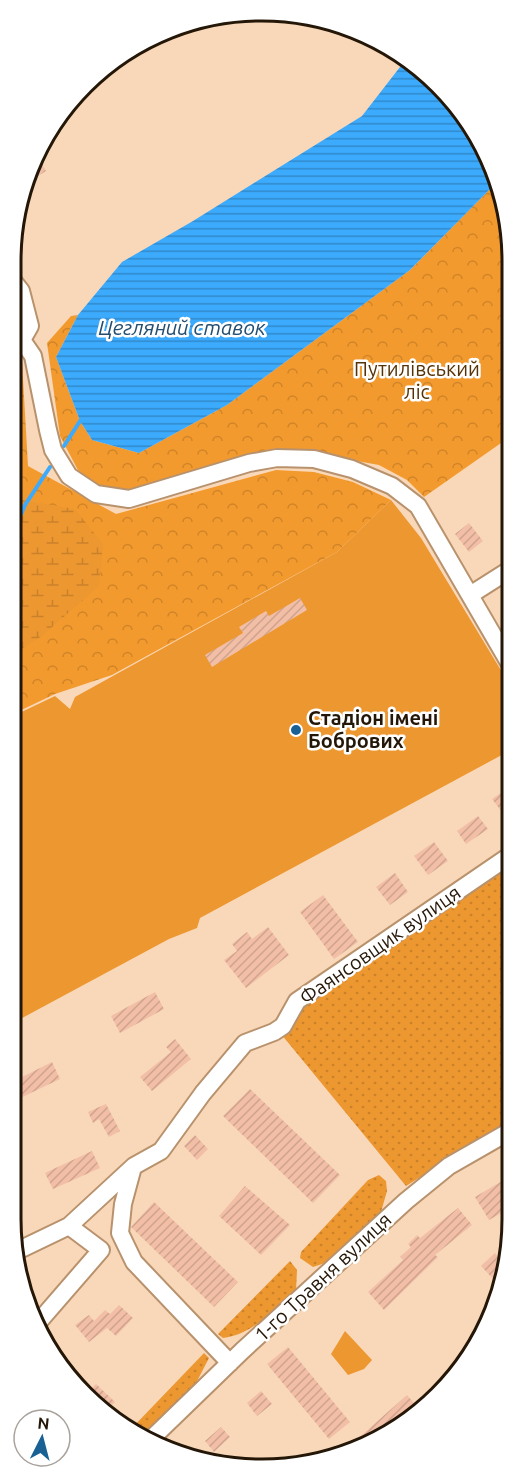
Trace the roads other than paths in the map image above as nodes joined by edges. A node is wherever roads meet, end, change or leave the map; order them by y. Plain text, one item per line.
1 (21, 291) edge
2 (21, 332) edge
3 (21, 341) edge
4 (502, 575) edge
5 (470, 596) junction
6 (502, 651) edge
7 (502, 861) edge
8 (502, 1136) edge
9 (134, 1166) junction
10 (69, 1226) junction
11 (23, 1248) edge
12 (101, 1250) junction
13 (134, 1262) junction
14 (42, 1318) edge
15 (230, 1363) junction
16 (156, 1434) edge

1 - 2 street
3 - 5 street
4 - 5 street
5 - 6 street
7 - 9 street, Фаянсовщик вулиця
8 - 15 street, 1-го Травня вулиця
9 - 10 street, Фаянсовщик вулиця
9 - 13 street
10 - 11 street, Фаянсовщик вулиця
10 - 12 street
12 - 13 street
12 - 14 street
13 - 15 street
15 - 16 street, 1-го Травня вулиця

